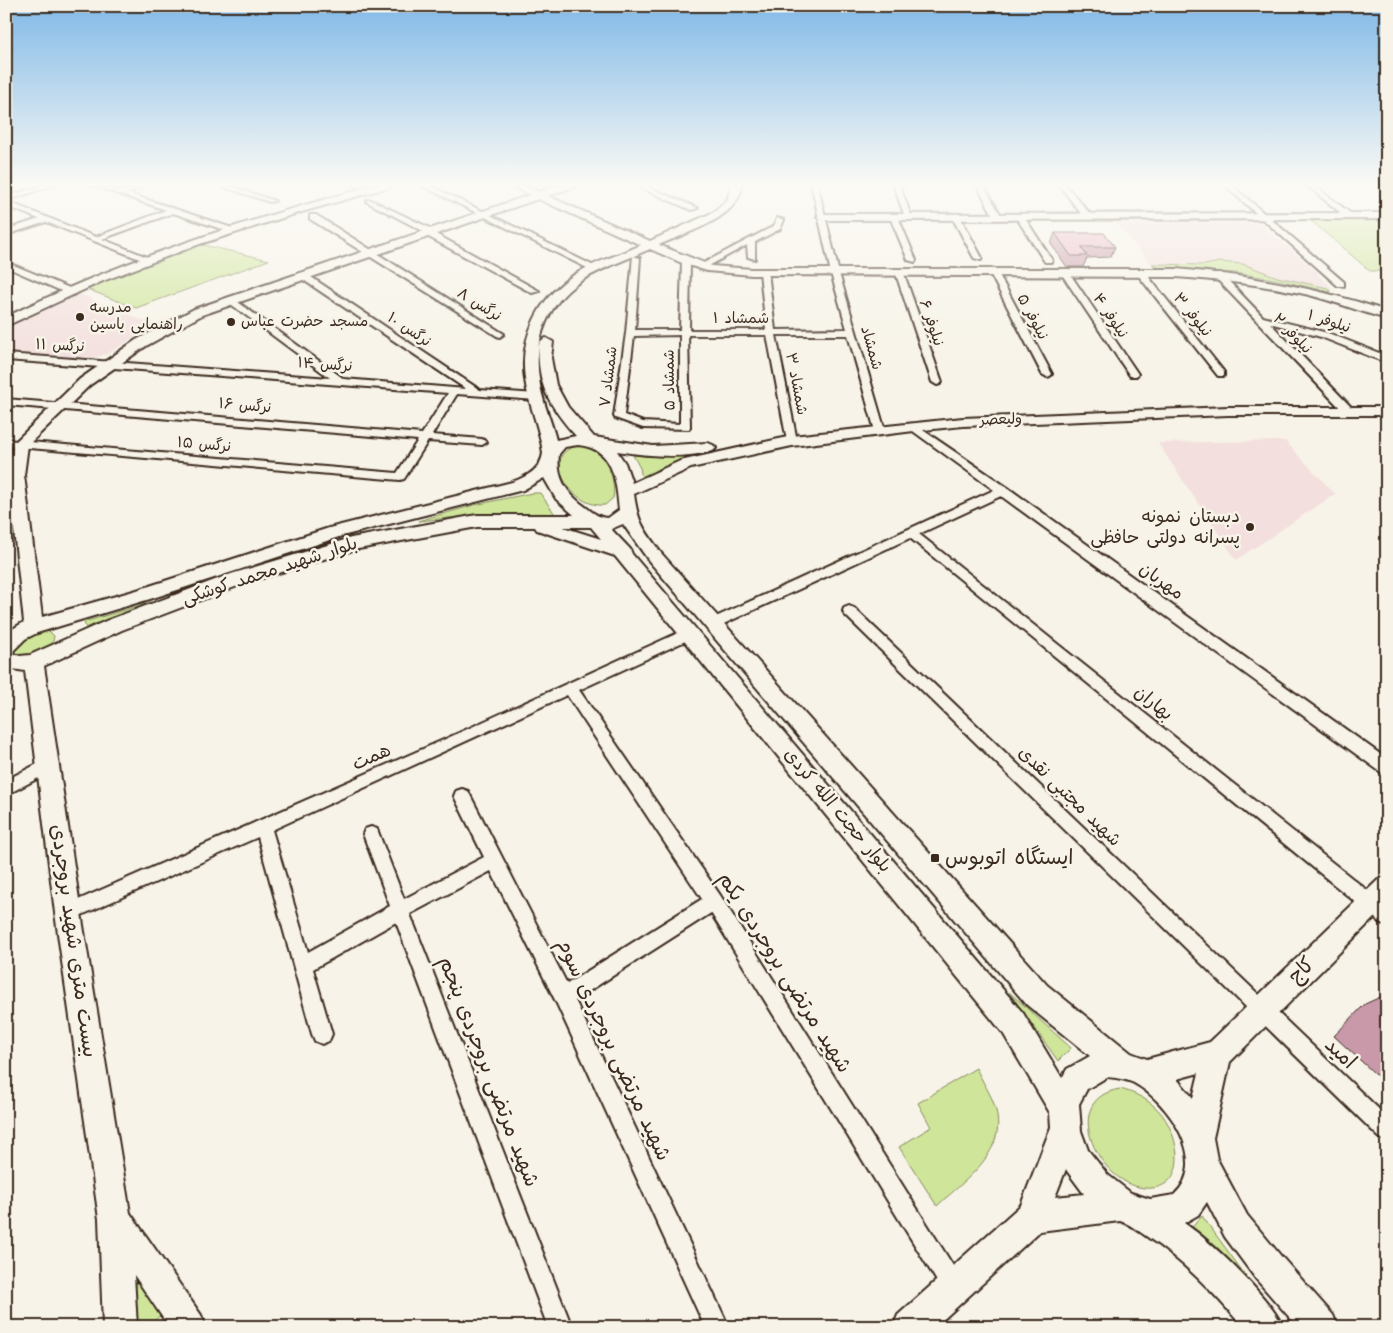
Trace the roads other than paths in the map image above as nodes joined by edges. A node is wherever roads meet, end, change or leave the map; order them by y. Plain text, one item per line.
1 (111, 245) edge
2 (190, 245) edge
3 (356, 245) edge
4 (391, 245) edge
5 (454, 245) edge
6 (548, 245) edge
7 (742, 245) edge
8 (751, 245) edge
9 (829, 245) edge
10 (906, 245) edge
11 (971, 245) edge
12 (1039, 245) edge
13 (1297, 245) edge
14 (655, 246) junction
15 (368, 253) junction
16 (752, 257) dead end
17 (636, 258) junction
18 (978, 258) dead end
19 (147, 260) junction
20 (912, 260) dead end
21 (1048, 260) dead end
22 (686, 262) junction
23 (6, 264) edge
24 (700, 266) junction
25 (596, 269) junction
26 (764, 272) junction
27 (835, 273) junction
28 (994, 273) junction
29 (1065, 273) junction
30 (1140, 273) junction
31 (900, 274) junction
32 (302, 275) junction
33 (1218, 275) junction
34 (1341, 284) dead end
35 (69, 290) junction
36 (535, 291) dead end
37 (231, 300) junction
38 (1387, 315) edge
39 (1259, 320) junction
40 (6, 322) edge
41 (853, 332) junction
42 (630, 333) junction
43 (684, 333) junction
44 (771, 333) junction
45 (500, 334) dead end
46 (6, 358) edge
47 (1387, 360) edge
48 (111, 364) junction
49 (1047, 374) dead end
50 (1133, 374) dead end
51 (1222, 374) dead end
52 (340, 381) junction
53 (937, 382) dead end
54 (455, 390) junction
55 (477, 392) junction
56 (552, 395) junction
57 (536, 397) junction
58 (6, 402) edge
59 (59, 406) junction
60 (1348, 410) junction
61 (1387, 411) edge
62 (914, 426) junction
63 (685, 427) joint
64 (880, 431) junction
65 (426, 436) junction
66 (792, 441) junction
67 (482, 442) dead end
68 (592, 442) junction
69 (14, 443) edge
70 (551, 457) junction
71 (1004, 490) junction
72 (626, 501) junction
73 (529, 522) junction
74 (594, 522) junction
75 (911, 533) junction
76 (624, 553) junction
77 (849, 612) dead end
78 (712, 624) junction
79 (35, 626) junction
80 (689, 633) junction
81 (6, 639) edge
82 (6, 647) edge
83 (6, 659) edge
84 (37, 660) junction
85 (6, 670) edge
86 (569, 687) junction
87 (48, 766) junction
88 (1387, 768) edge
89 (6, 788) edge
90 (462, 796) dead end
91 (263, 827) junction
92 (371, 834) dead end
93 (495, 860) junction
94 (714, 901) junction
95 (1382, 903) edge
96 (400, 910) junction
97 (68, 913) junction
98 (302, 965) junction
99 (564, 996) junction
100 (1261, 1011) junction
101 (322, 1034) dead end
102 (1218, 1054) junction
103 (1133, 1069) junction
104 (1064, 1118) junction
105 (1387, 1131) edge
106 (1200, 1150) junction
107 (1130, 1209) junction
108 (1033, 1216) junction
109 (115, 1219) junction
110 (954, 1288) junction
111 (120, 1327) edge
112 (189, 1327) edge
113 (560, 1327) edge
114 (717, 1327) edge
115 (910, 1327) edge
116 (1266, 1327) edge
117 (1321, 1327) edge

1 - 19 street
2 - 19 street
3 - 15 street, نرگس ۸
4 - 15 street
5 - 36 street
6 - 25 street
7 - 24 street
8 - 16 street
9 - 27 street, شمشاد
10 - 20 street
11 - 18 street
12 - 21 street
13 - 34 street
14 - 17 street
14 - 22 street
14 - 25 street
15 - 32 street
15 - 45 street, نرگس ۸
17 - 42 street
17 - 56 street
19 - 35 street
22 - 24 street
22 - 43 street, شمشاد ۵
23 - 35 street
24 - 26 street
25 - 57 street
26 - 27 street
26 - 44 street, شمشاد ۳
27 - 31 street
27 - 41 street, شمشاد
28 - 29 street
28 - 31 street
28 - 49 street, نیلوفر ۵
29 - 30 street
29 - 50 street, نیلوفر ۴
30 - 33 street
30 - 51 street, نیلوفر ۳
31 - 53 street, نیلوفر ۶
32 - 37 street
32 - 55 street, نرگس ۱۰
33 - 38 street
33 - 39 street, نیلوفر ۲
35 - 40 street
37 - 48 street
37 - 52 street
39 - 47 street, نیلوفر ۱
39 - 60 street, نیلوفر ۲
41 - 44 street, شمشاد ۱
41 - 64 street, شمشاد
42 - 43 street, شمشاد ۱
42 - 63 street, شمشاد ۷
43 - 44 street, شمشاد ۱
43 - 63 street, شمشاد ۵
44 - 66 street, شمشاد ۳
46 - 48 street, نرگس ۱۱
48 - 52 street, نرگس ۱۴
48 - 59 street
52 - 54 street, نرگس ۱۴
54 - 55 street, نرگس ۱۴
54 - 65 street
55 - 57 street, نرگس ۱۴
56 - 57 street
56 - 68 street
57 - 70 street
58 - 59 street, نرگس ۱۶
59 - 65 street, نرگس ۱۶
59 - 69 street
60 - 61 street, ولیعصر
60 - 62 street, ولیعصر
62 - 64 street, ولیعصر
62 - 71 street, مهربان
64 - 66 street, ولیعصر
65 - 67 street, نرگس ۱۶
65 - 69 street, نرگس ۱۵
66 - 68 street
66 - 72 street, ولیعصر
68 - 70 street
68 - 72 street
69 - 79 street
70 - 74 street
70 - 79 street, بلوار شهید محمد کوشکی
71 - 75 street
71 - 88 street, مهربان
72 - 74 street, ولیعصر
72 - 78 street, بلوار حجت الله کردی
73 - 74 street, بلوار شهید محمد کوشکی
73 - 76 street
73 - 84 street, بلوار شهید محمد کوشکی
74 - 76 street, بلوار حجت الله کردی
75 - 78 street
75 - 95 street, بهاران
76 - 80 street, بلوار حجت الله کردی
77 - 100 street, شهید مجتبی نقدی
78 - 103 street, بلوار حجت الله کردی
79 - 81 street, بلوار شهید محمد کوشکی
79 - 82 street
79 - 84 street
80 - 86 street, همت
80 - 104 street, بلوار حجت الله کردی
83 - 84 street
84 - 85 street, بلوار شهید محمد کوشکی
84 - 87 street, بیست متری شهید بروجردی
86 - 91 street, همت
86 - 94 street, شهید مرتضی بروجردی یکم
87 - 89 street
87 - 97 street, بیست متری شهید بروجردی
90 - 93 street, شهید مرتضی بروجردی سوم
91 - 97 street, همت
91 - 98 street
92 - 96 street, شهید مرتضی بروجردی پنجم
93 - 96 street
93 - 99 street, شهید مرتضی بروجردی سوم
94 - 99 street
94 - 110 street, شهید مرتضی بروجردی یکم
95 - 100 street, کاج
96 - 98 street
96 - 113 street, شهید مرتضی بروجردی پنجم
97 - 109 street, بیست متری شهید بروجردی
98 - 101 street
99 - 114 street, شهید مرتضی بروجردی سوم
100 - 102 street, کاج
100 - 105 street, امید
102 - 103 street, کاج
102 - 106 street
103 - 104 street
103 - 106 street
104 - 107 street
104 - 108 street
106 - 107 street
106 - 117 street
107 - 108 street
107 - 116 street
108 - 110 street
109 - 111 street, بیست متری شهید بروجردی
109 - 112 street, بیست متری شهید بروجردی
110 - 115 street

